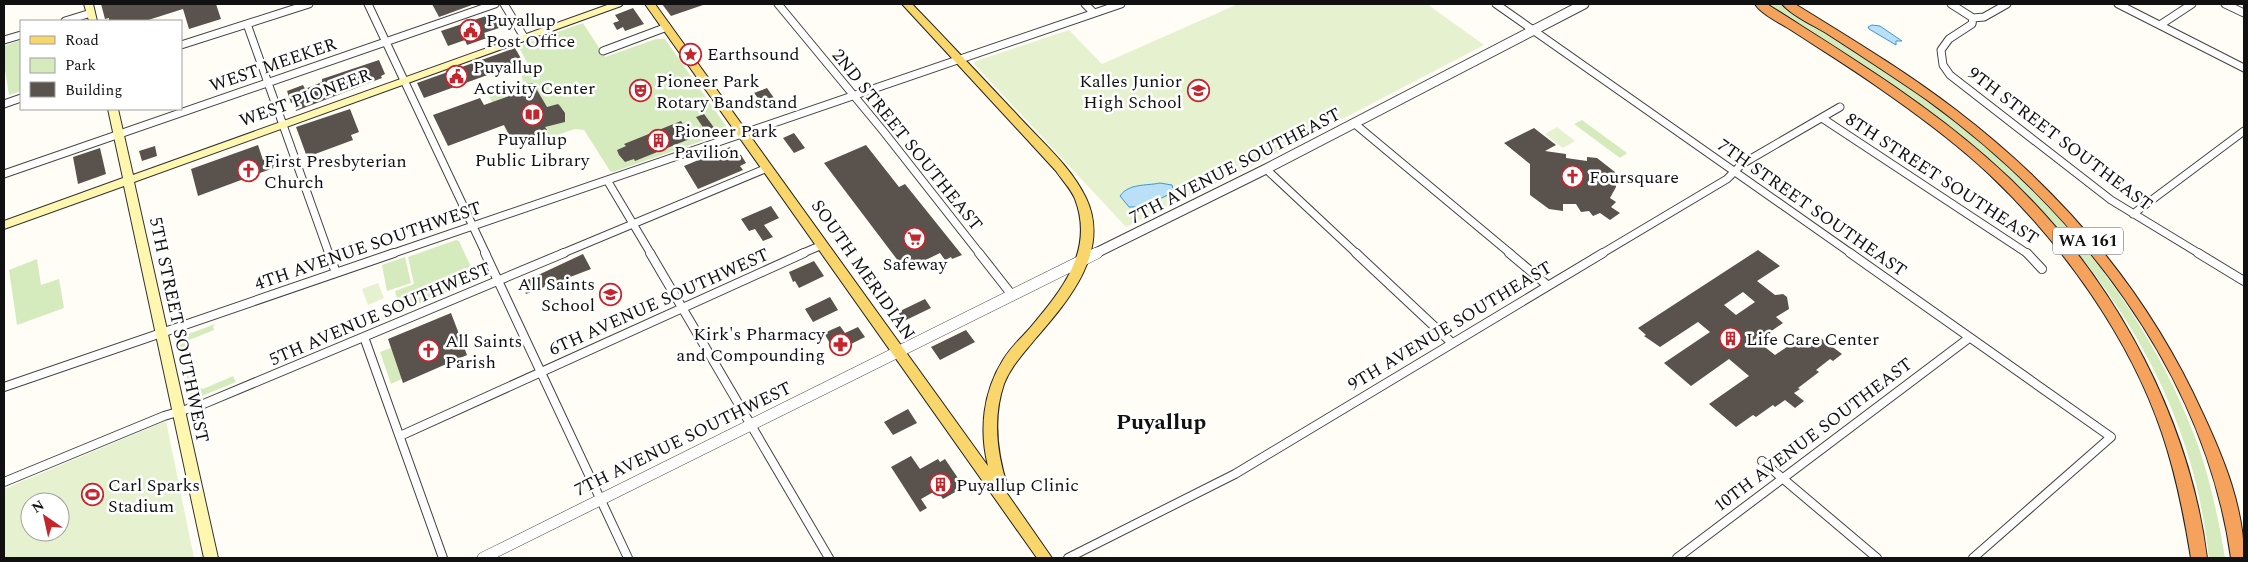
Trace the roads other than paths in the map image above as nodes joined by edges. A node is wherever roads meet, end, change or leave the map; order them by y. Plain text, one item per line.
1 (308, 4) edge
2 (368, 4) edge
3 (495, 4) edge
4 (504, 4) edge
5 (618, 4) edge
6 (650, 4) edge
7 (778, 4) edge
8 (907, 4) edge
9 (1085, 4) edge
10 (1121, 4) edge
11 (1496, 4) edge
12 (1584, 4) edge
13 (1758, 4) edge
14 (1790, 4) edge
15 (1951, 4) edge
16 (2006, 4) edge
17 (2118, 4) edge
18 (2192, 4) edge
19 (2225, 4) edge
20 (91, 13) edge
21 (1094, 13) junction
22 (2244, 13) edge
23 (1973, 18) junction
24 (68, 20) edge
25 (247, 24) junction
26 (2160, 25) junction
27 (667, 27) junction
28 (1533, 30) junction
29 (20, 35) edge
30 (524, 38) junction
31 (4, 40) edge
32 (386, 42) junction
33 (182, 46) edge
34 (603, 51) dead end
35 (957, 58) junction
36 (2244, 68) edge
37 (404, 80) junction
38 (268, 83) junction
39 (853, 95) junction
40 (20, 98) edge
41 (4, 104) edge
42 (1840, 107) dead end
43 (113, 110) edge
44 (1822, 118) junction
45 (283, 124) junction
46 (1355, 124) junction
47 (2244, 132) edge
48 (742, 134) junction
49 (119, 135) junction
50 (767, 168) junction
51 (1266, 169) junction
52 (1736, 171) junction
53 (4, 174) edge
54 (129, 180) junction
55 (607, 180) junction
56 (2133, 214) junction
57 (633, 224) junction
58 (4, 225) edge
59 (472, 226) junction
60 (822, 245) junction
61 (1084, 260) junction
62 (2042, 269) dead end
63 (336, 273) junction
64 (498, 281) junction
65 (2244, 281) edge
66 (1547, 285) junction
67 (1012, 295) junction
68 (682, 308) junction
69 (161, 333) junction
70 (364, 337) junction
71 (1969, 338) junction
72 (1452, 342) junction
73 (898, 353) junction
74 (540, 372) junction
75 (4, 387) edge
76 (178, 411) junction
77 (751, 425) junction
78 (400, 436) junction
79 (1762, 462) dead end
80 (1782, 479) junction
81 (4, 482) edge
82 (600, 500) junction
83 (1010, 508) junction
84 (211, 558) edge
85 (443, 558) edge
86 (484, 558) edge
87 (628, 558) edge
88 (829, 558) edge
89 (1045, 558) edge
90 (1068, 558) edge
91 (1677, 558) edge
92 (1877, 558) edge
93 (1973, 558) edge
94 (2199, 558) edge
95 (2239, 558) edge

1 - 25 street
2 - 32 street
3 - 32 street, WEST MEEKER
4 - 30 street
5 - 30 main road, WEST PIONEER
6 - 27 main road, SOUTH MERIDIAN
7 - 39 street, 2ND STREET SOUTHEAST
8 - 35 main road
9 - 21 street
10 - 21 street, 4TH AVENUE SOUTHWEST
11 - 28 street, 7TH STREET SOUTHEAST
12 - 28 street, 7TH AVENUE SOUTHEAST
13 - 94 highway, WA 161
14 - 95 highway, WA 161
15 - 23 street
16 - 23 street
17 - 26 street
18 - 26 street
19 - 22 street
20 - 24 street
21 - 35 street, 4TH AVENUE SOUTHWEST
23 - 56 street, 9TH STREET SOUTHEAST
25 - 33 street
25 - 38 street
26 - 36 street
27 - 34 street
27 - 48 main road, SOUTH MERIDIAN
28 - 46 street, 7TH AVENUE SOUTHEAST
28 - 52 street, 7TH STREET SOUTHEAST
29 - 31 street
30 - 37 main road, WEST PIONEER
32 - 37 street
32 - 38 street, WEST MEEKER
35 - 39 street, 4TH AVENUE SOUTHWEST
35 - 61 main road
37 - 45 main road, WEST PIONEER
37 - 59 street
38 - 45 street
38 - 49 street, WEST MEEKER
39 - 48 street, 4TH AVENUE SOUTHWEST
39 - 67 street, 2ND STREET SOUTHEAST
40 - 41 street
42 - 44 street, 9TH AVENUE SOUTHEAST
43 - 49 main road, 5TH STREET SOUTHWEST
44 - 52 street, 9TH AVENUE SOUTHEAST
44 - 62 street, 8TH STREET SOUTHEAST
45 - 54 main road, WEST PIONEER
45 - 63 street
46 - 51 street, 7TH AVENUE SOUTHEAST
46 - 66 street
47 - 56 street
48 - 50 main road, SOUTH MERIDIAN
48 - 55 street, 4TH AVENUE SOUTHWEST
49 - 53 street, WEST MEEKER
49 - 54 main road, 5TH STREET SOUTHWEST
50 - 57 street, 5TH AVENUE SOUTHWEST
50 - 60 main road, SOUTH MERIDIAN
51 - 61 street, 7TH AVENUE SOUTHEAST
51 - 72 street
52 - 66 street, 9TH AVENUE SOUTHEAST
52 - 71 street, 7TH STREET SOUTHEAST
54 - 58 main road, WEST PIONEER
54 - 69 main road, 5TH STREET SOUTHWEST
55 - 57 street
55 - 59 street, 4TH AVENUE SOUTHWEST
56 - 65 street, 9TH STREET SOUTHEAST
57 - 64 street, 5TH AVENUE SOUTHWEST
57 - 68 street
59 - 63 street, 4TH AVENUE SOUTHWEST
59 - 64 street
60 - 68 street, 6TH AVENUE SOUTHWEST
60 - 73 main road, SOUTH MERIDIAN
61 - 67 street, 7TH AVENUE SOUTHEAST
61 - 83 main road
63 - 69 street, 4TH AVENUE SOUTHWEST
64 - 70 street, 5TH AVENUE SOUTHWEST
64 - 74 street
66 - 72 street, 9TH AVENUE SOUTHEAST
67 - 73 street, 7TH AVENUE SOUTHEAST
68 - 74 street, 6TH AVENUE SOUTHWEST
68 - 77 street
69 - 75 street, 4TH AVENUE SOUTHWEST
69 - 76 main road, 5TH STREET SOUTHWEST
70 - 76 street, 5TH AVENUE SOUTHWEST
70 - 78 street
71 - 80 street, 10TH AVENUE SOUTHEAST
71 - 93 street, 7TH STREET SOUTHEAST
72 - 90 street, 9TH AVENUE SOUTHEAST
73 - 77 street, 7TH AVENUE SOUTHWEST
73 - 83 main road, SOUTH MERIDIAN
74 - 78 street, 6TH AVENUE SOUTHWEST
74 - 82 street
76 - 81 street, 5TH AVENUE SOUTHWEST
76 - 84 main road, 5TH STREET SOUTHWEST
77 - 82 street, 7TH AVENUE SOUTHWEST
77 - 88 street
78 - 85 street
79 - 80 street
80 - 91 street, 10TH AVENUE SOUTHEAST
80 - 92 street
82 - 86 street, 7TH AVENUE SOUTHWEST
82 - 87 street
83 - 89 main road, SOUTH MERIDIAN

